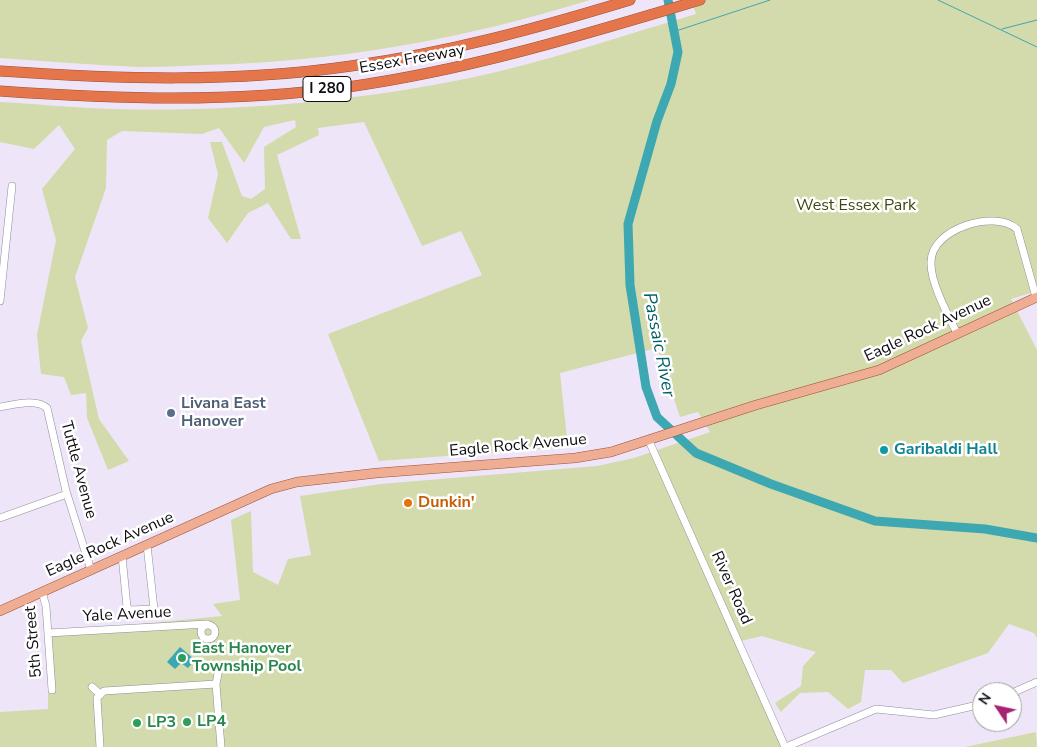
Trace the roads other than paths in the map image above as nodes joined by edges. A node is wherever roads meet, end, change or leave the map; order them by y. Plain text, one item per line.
1 (630, 0) edge
2 (700, 0) edge
3 (0, 71) edge
4 (0, 91) edge
5 (12, 186) dead end
6 (1037, 297) edge
7 (0, 301) edge
8 (957, 333) junction
9 (0, 407) edge
10 (645, 442) junction
11 (67, 494) junction
12 (0, 518) edge
13 (147, 545) junction
14 (122, 556) junction
15 (91, 570) junction
16 (42, 592) junction
17 (0, 611) edge
18 (207, 624) dead end
19 (48, 633) junction
20 (218, 674) dead end
21 (1037, 682) edge
22 (216, 684) junction
23 (92, 687) dead end
24 (1022, 689) edge
25 (52, 690) dead end
26 (100, 694) junction
27 (972, 706) edge
28 (100, 747) edge
29 (221, 747) edge
30 (786, 747) edge

1 - 3 highway, Essex Freeway / I 280
2 - 4 highway, Essex Freeway / I 280
5 - 7 street
6 - 8 main road, Eagle Rock Avenue
6 - 8 street
8 - 10 main road, Eagle Rock Avenue
9 - 11 street, Tuttle Avenue
10 - 13 main road, Eagle Rock Avenue
10 - 30 street, River Road
11 - 12 street
11 - 15 street, Tuttle Avenue
13 - 14 main road, Eagle Rock Avenue
13 - 14 street
14 - 15 main road, Eagle Rock Avenue
15 - 16 main road, Eagle Rock Avenue
16 - 17 main road, Eagle Rock Avenue
16 - 19 street, 5th Street
18 - 19 street, Yale Avenue
19 - 25 street, 5th Street
20 - 22 street
21 - 24 street
22 - 26 street
22 - 29 street
23 - 26 street
26 - 28 street
27 - 30 street

